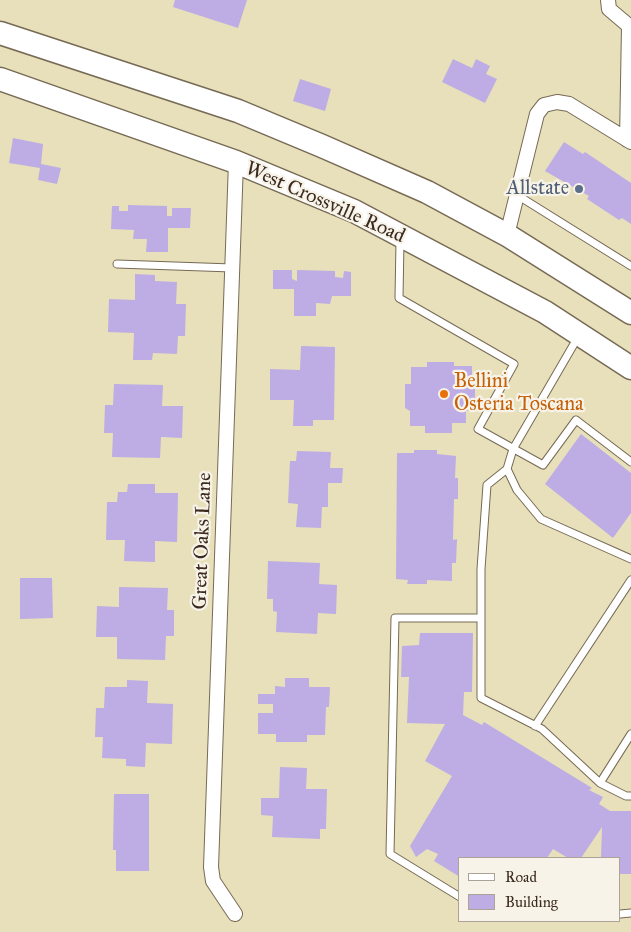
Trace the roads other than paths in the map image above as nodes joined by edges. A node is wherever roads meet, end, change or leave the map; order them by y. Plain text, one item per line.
1 (608, 0) edge
2 (0, 33) edge
3 (0, 79) edge
4 (629, 141) edge
5 (236, 162) junction
6 (517, 195) junction
7 (507, 235) junction
8 (400, 236) junction
9 (117, 264) dead end
10 (631, 266) edge
11 (232, 268) junction
12 (631, 313) edge
13 (580, 335) junction
14 (631, 368) edge
15 (513, 449) junction
16 (631, 462) edge
17 (507, 469) junction
18 (631, 559) edge
19 (631, 580) edge
20 (481, 618) junction
21 (535, 726) junction
22 (631, 734) edge
23 (600, 783) junction
24 (631, 796) edge
25 (458, 896) edge
26 (235, 914) dead end

1 - 4 street
2 - 7 main road
3 - 5 main road, West Crossville Road
4 - 6 street
5 - 8 main road, West Crossville Road
5 - 11 street, Great Oaks Lane
6 - 7 street
6 - 10 lane
7 - 12 main road
8 - 13 main road, West Crossville Road
8 - 15 lane
9 - 11 lane
11 - 26 street, Great Oaks Lane
13 - 14 main road, West Crossville Road
13 - 15 lane
15 - 16 lane
15 - 17 lane
17 - 18 lane
17 - 20 lane
19 - 21 lane
20 - 21 lane
20 - 25 lane
21 - 23 lane
22 - 23 lane
23 - 24 lane

